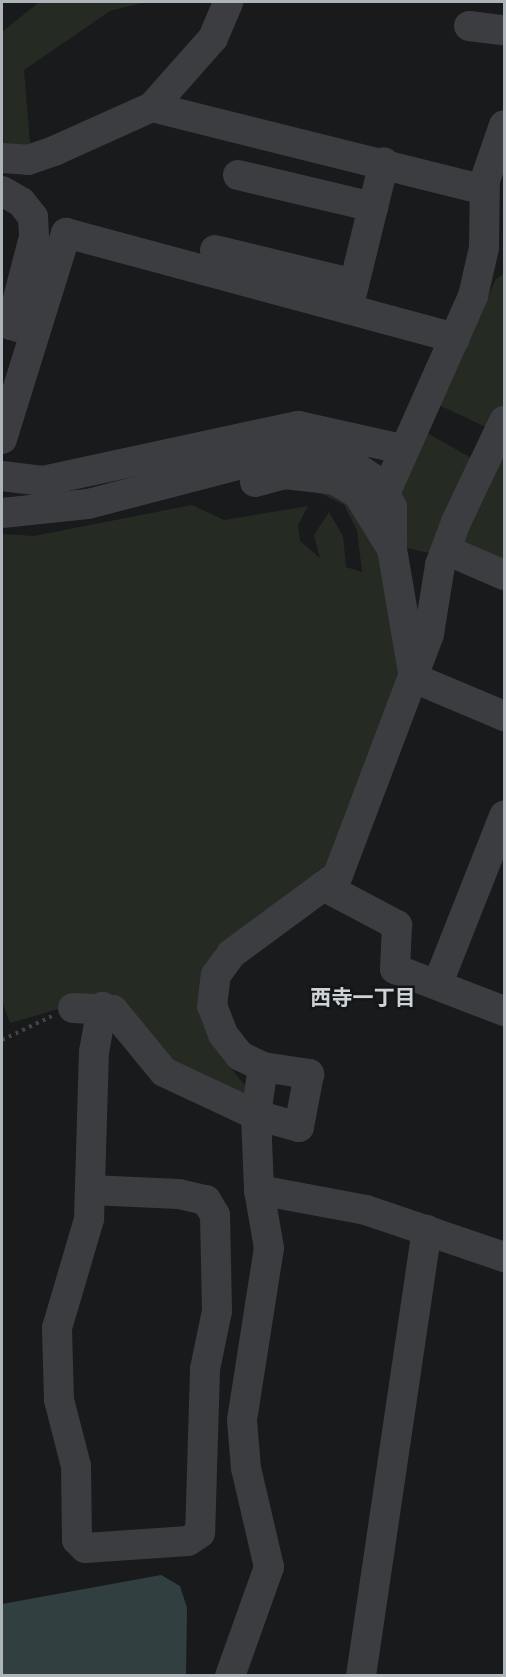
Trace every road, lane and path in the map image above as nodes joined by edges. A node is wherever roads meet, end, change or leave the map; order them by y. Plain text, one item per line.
1 (228, 2) edge
2 (470, 26) dead end
3 (504, 30) edge
4 (152, 107) junction
5 (504, 125) edge
6 (2, 158) edge
7 (384, 162) junction
8 (238, 175) dead end
9 (484, 190) junction
10 (2, 192) edge
11 (373, 207) junction
12 (215, 250) dead end
13 (351, 297) junction
14 (35, 332) junction
15 (455, 338) junction
16 (504, 421) edge
17 (2, 439) edge
18 (402, 449) junction
19 (2, 476) edge
20 (384, 496) junction
21 (2, 513) edge
22 (2, 526) edge
23 (392, 549) junction
24 (446, 550) junction
25 (504, 575) edge
26 (414, 678) junction
27 (504, 716) edge
28 (504, 816) edge
29 (323, 886) junction
30 (438, 983) junction
31 (87, 1008) junction
32 (504, 1011) edge
33 (2, 1040) edge
34 (263, 1066) junction
35 (256, 1115) junction
36 (90, 1190) junction
37 (259, 1190) junction
38 (427, 1230) junction
39 (504, 1257) edge
40 (230, 1676) edge
41 (361, 1676) edge

1 - 4 lane
2 - 3 lane
4 - 6 lane
4 - 7 lane
5 - 9 lane
7 - 9 lane
7 - 11 lane
8 - 11 lane
9 - 15 lane
10 - 14 lane
11 - 13 lane
12 - 13 lane
13 - 14 lane
13 - 15 lane
14 - 17 lane
15 - 18 lane
16 - 24 lane
18 - 19 lane
18 - 20 lane
20 - 21 lane
20 - 23 lane
22 - 23 lane
23 - 26 lane
24 - 25 lane
24 - 26 lane
26 - 27 lane
26 - 29 lane
28 - 30 lane
29 - 30 lane
29 - 34 lane
30 - 32 lane
31 - 33 path
31 - 35 lane
31 - 36 lane
34 - 35 lane
34 - 35 lane
35 - 37 lane
36 - 36 lane
37 - 38 lane
37 - 40 lane
38 - 39 lane
38 - 41 lane

